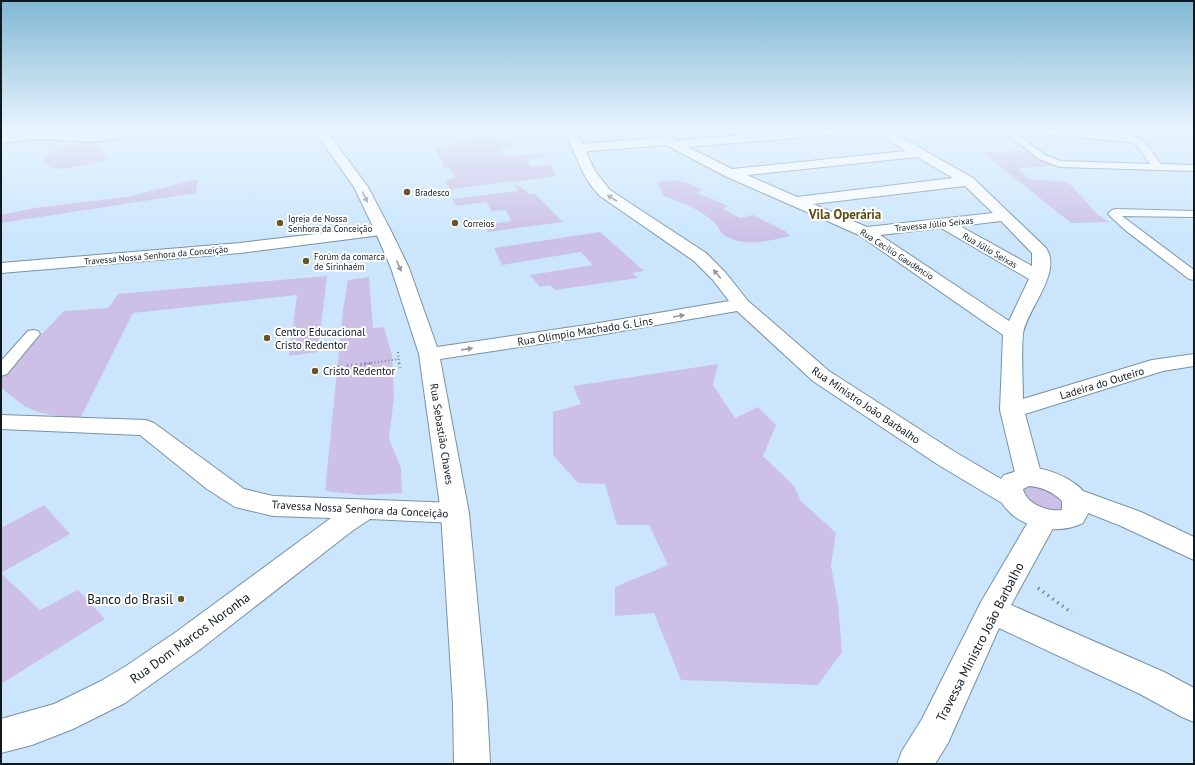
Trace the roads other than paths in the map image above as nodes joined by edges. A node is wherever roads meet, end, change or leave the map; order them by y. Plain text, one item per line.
1 (346, 166) edge
2 (585, 166) edge
3 (716, 166) edge
4 (799, 166) edge
5 (942, 166) edge
6 (1116, 166) edge
7 (1158, 167) joint
8 (1194, 168) edge
9 (730, 173) junction
10 (968, 181) junction
11 (796, 201) junction
12 (1192, 214) dead end
13 (1004, 216) junction
14 (942, 222) junction
15 (383, 231) junction
16 (865, 232) junction
17 (1, 268) edge
18 (1194, 276) edge
19 (1039, 277) junction
20 (741, 305) junction
21 (1013, 333) junction
22 (34, 334) dead end
23 (429, 354) junction
24 (1194, 360) edge
25 (1, 371) edge
26 (1012, 410) junction
27 (1, 422) edge
28 (1029, 477) junction
29 (1011, 496) junction
30 (1072, 496) junction
31 (364, 510) junction
32 (455, 513) junction
33 (1044, 519) junction
34 (1194, 549) edge
35 (992, 611) junction
36 (1194, 706) edge
37 (1, 736) edge
38 (472, 764) edge
39 (915, 764) edge

1 -> 15 street, Rua Sebastião Chaves
20 -> 2 street, Rua Ministro João Barbalho
3 - 9 street, Rua Cecílio Gaudêncio
4 - 9 street
5 - 10 street
6 - 7 lane
7 - 8 lane
9 - 11 street, Rua Cecílio Gaudêncio
10 - 11 street
10 - 13 street
11 - 16 street, Rua Cecílio Gaudêncio
12 - 18 lane
13 - 14 street, Travessa Júlio Seixas
13 - 19 street
14 - 16 street, Travessa Júlio Seixas
14 - 19 street, Rua Júlio Seixas
15 - 17 street, Travessa Nossa Senhora da Conceição
15 -> 23 street, Rua Sebastião Chaves
16 - 21 street, Rua Cecílio Gaudêncio
19 - 21 street
23 -> 20 street, Rua Olímpio Machado G. Lins
20 - 29 street, Rua Ministro João Barbalho
21 - 26 street
22 - 25 lane
23 - 32 street, Rua Sebastião Chaves
24 - 26 street, Ladeira do Outeiro
26 - 28 street
27 - 31 street, Travessa Nossa Senhora da Conceição
28 - 29 street
28 - 30 street
29 - 33 street, Rua Ministro João Barbalho
30 - 33 street
30 - 34 street
31 - 32 street, Travessa Nossa Senhora da Conceição
31 - 37 street, Rua Dom Marcos Noronha
32 - 38 street, Rua Sebastião Chaves
33 - 35 street, Travessa Ministro João Barbalho
35 - 36 street
35 - 39 street, Travessa Ministro João Barbalho

